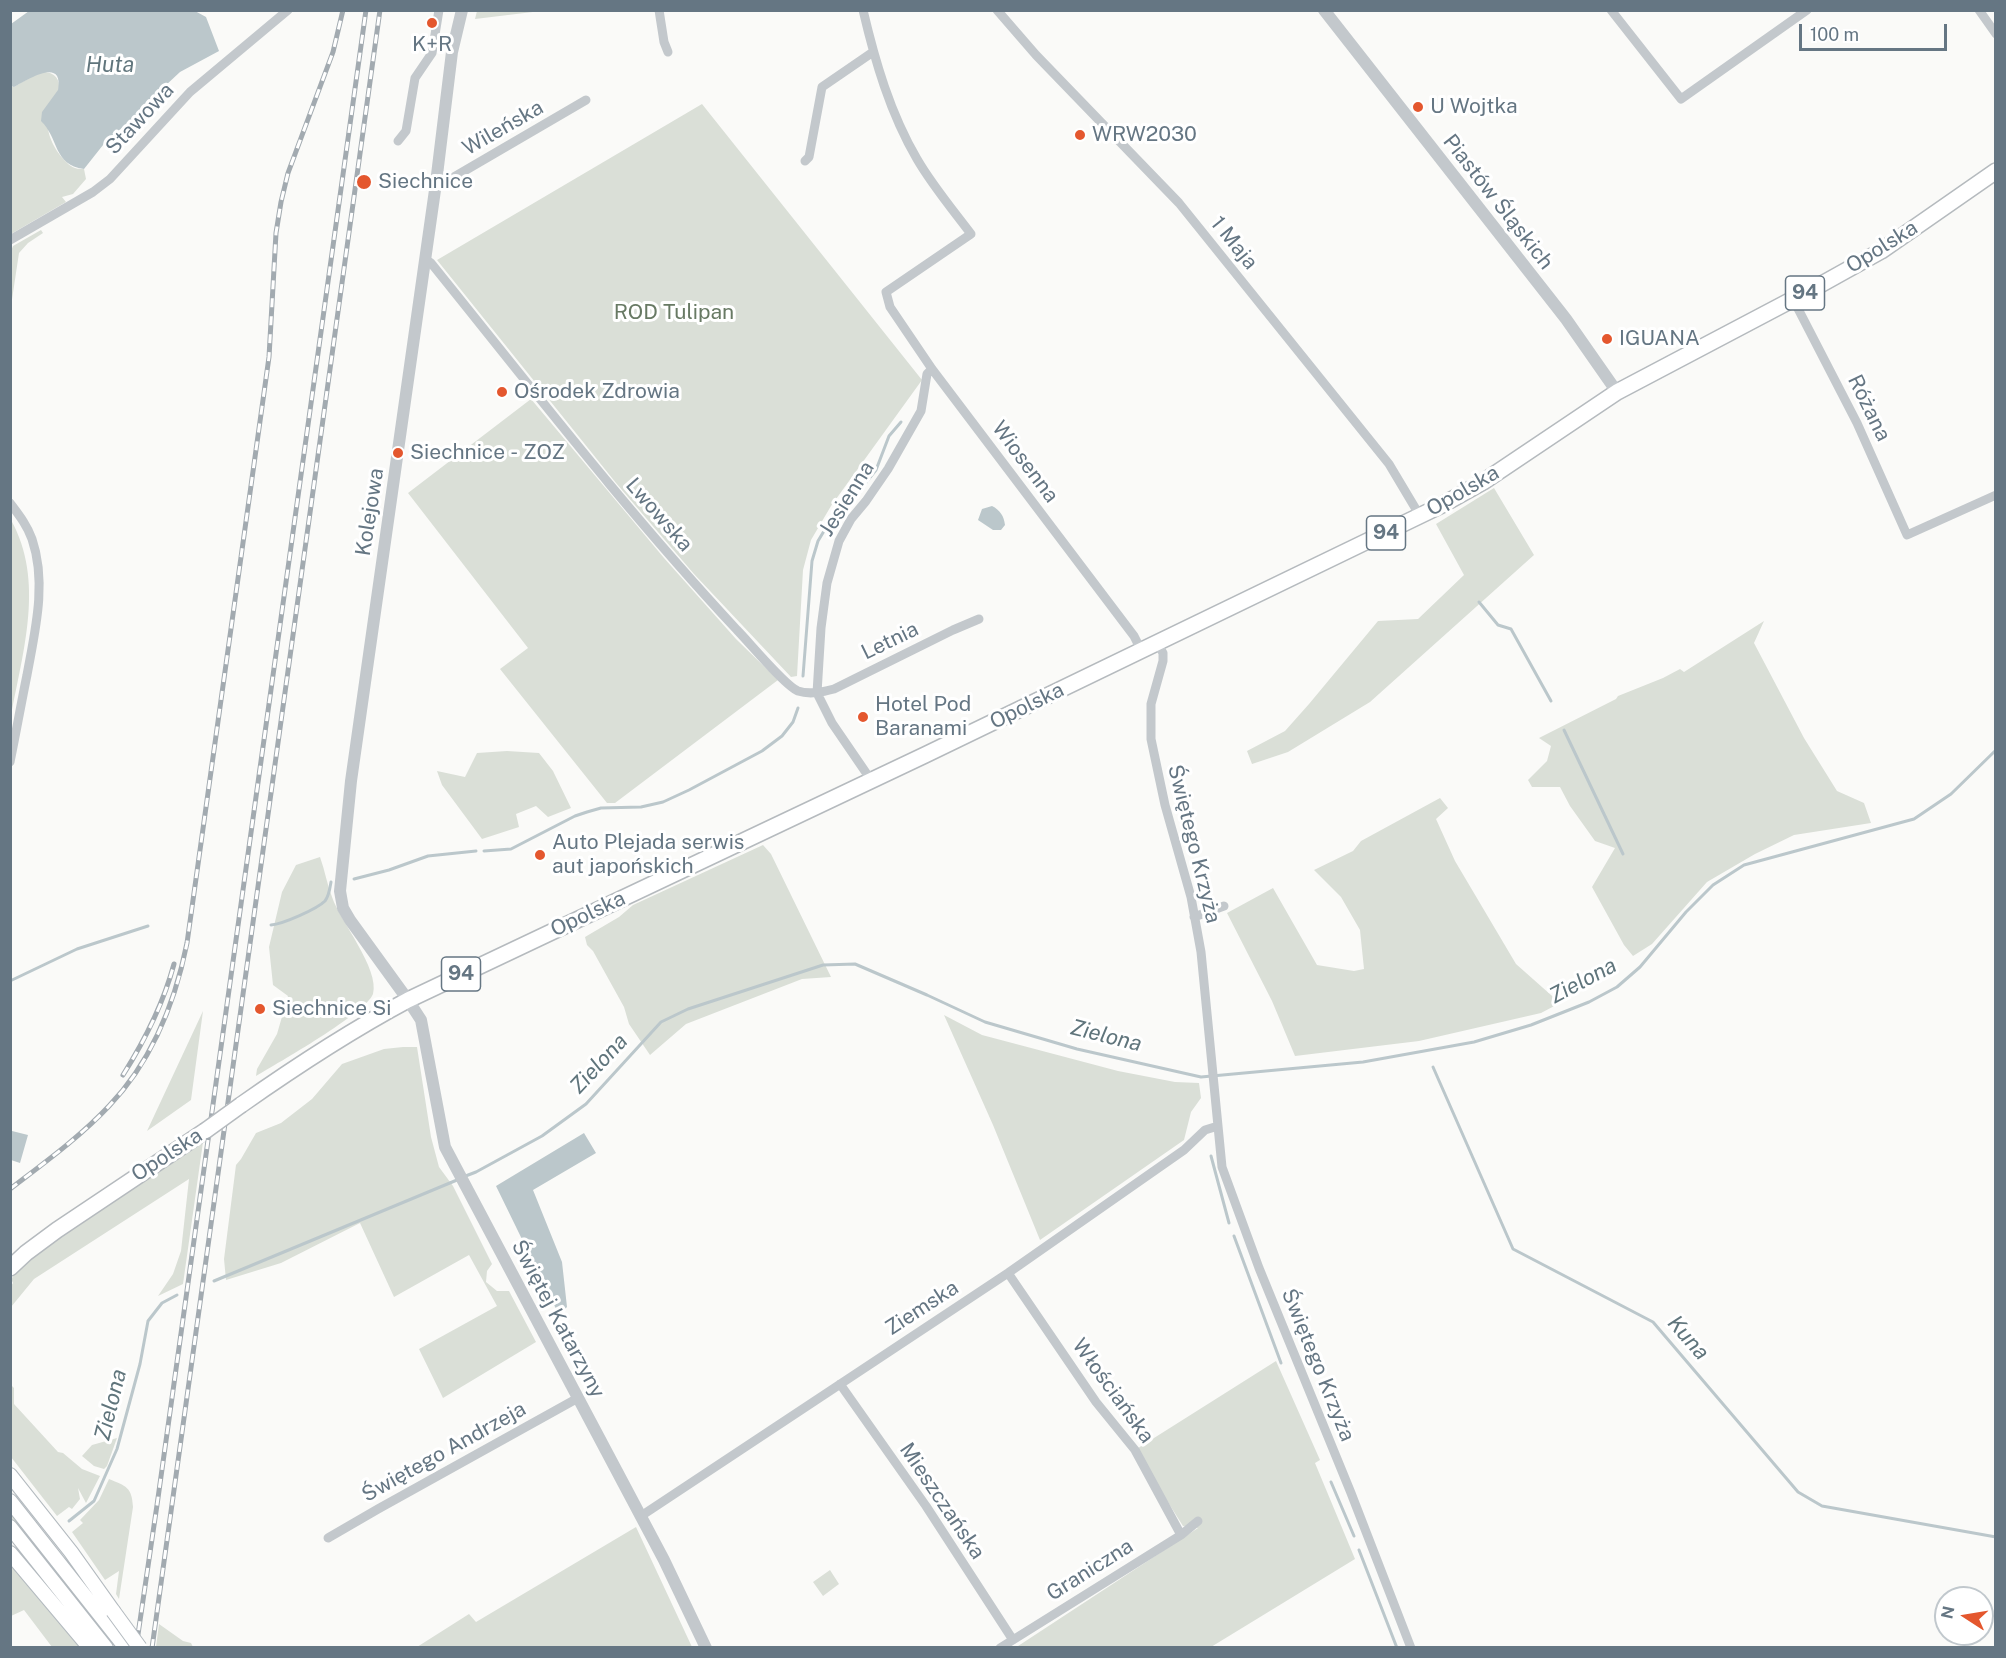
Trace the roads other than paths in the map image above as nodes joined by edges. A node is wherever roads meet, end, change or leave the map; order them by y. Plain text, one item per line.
1 (288, 10) edge
2 (439, 10) edge
3 (462, 10) edge
4 (659, 10) edge
5 (863, 10) edge
6 (997, 10) edge
7 (1324, 10) edge
8 (1611, 10) edge
9 (1807, 10) edge
10 (1979, 10) edge
11 (1995, 34) edge
12 (668, 52) dead end
13 (873, 52) junction
14 (586, 100) dead end
15 (398, 141) dead end
16 (805, 161) dead end
17 (1995, 171) edge
18 (436, 183) junction
19 (10, 240) edge
20 (425, 259) junction
21 (1793, 299) junction
22 (932, 369) junction
23 (1617, 392) junction
24 (1995, 495) edge
25 (10, 503) edge
26 (1420, 516) junction
27 (979, 619) dead end
28 (1157, 643) junction
29 (1141, 650) junction
30 (817, 693) junction
31 (10, 762) edge
32 (871, 780) junction
33 (1224, 906) dead end
34 (1194, 917) junction
35 (408, 1000) junction
36 (1218, 1126) junction
37 (26, 1253) junction
38 (10, 1261) edge
39 (10, 1268) edge
40 (1008, 1273) junction
41 (840, 1384) junction
42 (578, 1398) junction
43 (10, 1475) edge
44 (10, 1502) edge
45 (641, 1515) junction
46 (1198, 1521) dead end
47 (10, 1527) edge
48 (1181, 1535) junction
49 (328, 1538) dead end
50 (10, 1553) edge
51 (1012, 1640) junction
52 (90, 1647) edge
53 (106, 1647) edge
54 (126, 1647) edge
55 (140, 1647) edge
56 (706, 1647) edge
57 (1000, 1647) edge
58 (1411, 1647) edge

1 - 19 street, Stawowa
2 - 15 street
3 - 18 street, Kolejowa
4 - 12 street
5 - 13 street
6 - 26 street, 1 Maja
7 - 23 street, Piastów Śląskich
8 - 9 street
10 - 11 street
13 - 16 street
13 - 22 street, Wiosenna
14 - 18 street, Wileńska
17 - 21 main road, Opolska / 94
18 - 20 street, Kolejowa
20 - 30 street, Lwowska
20 - 35 street, Kolejowa
21 - 23 main road, Opolska / 94
21 - 24 street, Różana
22 - 29 street, Wiosenna
22 - 30 street, Jesienna
23 - 26 main road, Opolska / 94
25 - 31 street
26 - 28 main road, Opolska / 94
27 - 30 street, Letnia
28 - 29 main road, Opolska / 94
28 - 34 street, Świętego Krzyża
29 - 32 main road, Opolska / 94
30 - 32 street
32 - 35 main road, Opolska / 94
33 - 34 street
34 - 36 street, Świętego Krzyża
35 - 37 main road, Opolska / 94, bridge
35 - 42 street, Świętej Katarzyny
36 - 40 street, Ziemska
36 - 58 street, Świętego Krzyża
37 - 38 main road, Opolska / 94
37 - 39 main road, Opolska / 94
40 - 41 street, Ziemska
40 - 48 street, Włościańska
41 - 45 street, Ziemska
41 - 51 street, Mieszczańska
42 - 45 street, Świętej Katarzyny
42 - 49 street, Świętego Andrzeja
43 - 55 main road, bridge
44 - 54 main road
45 - 56 street, Świętej Katarzyny
46 - 48 street, Graniczna
47 - 53 main road
48 - 51 street, Graniczna
50 - 52 main road
51 - 57 street, Graniczna

